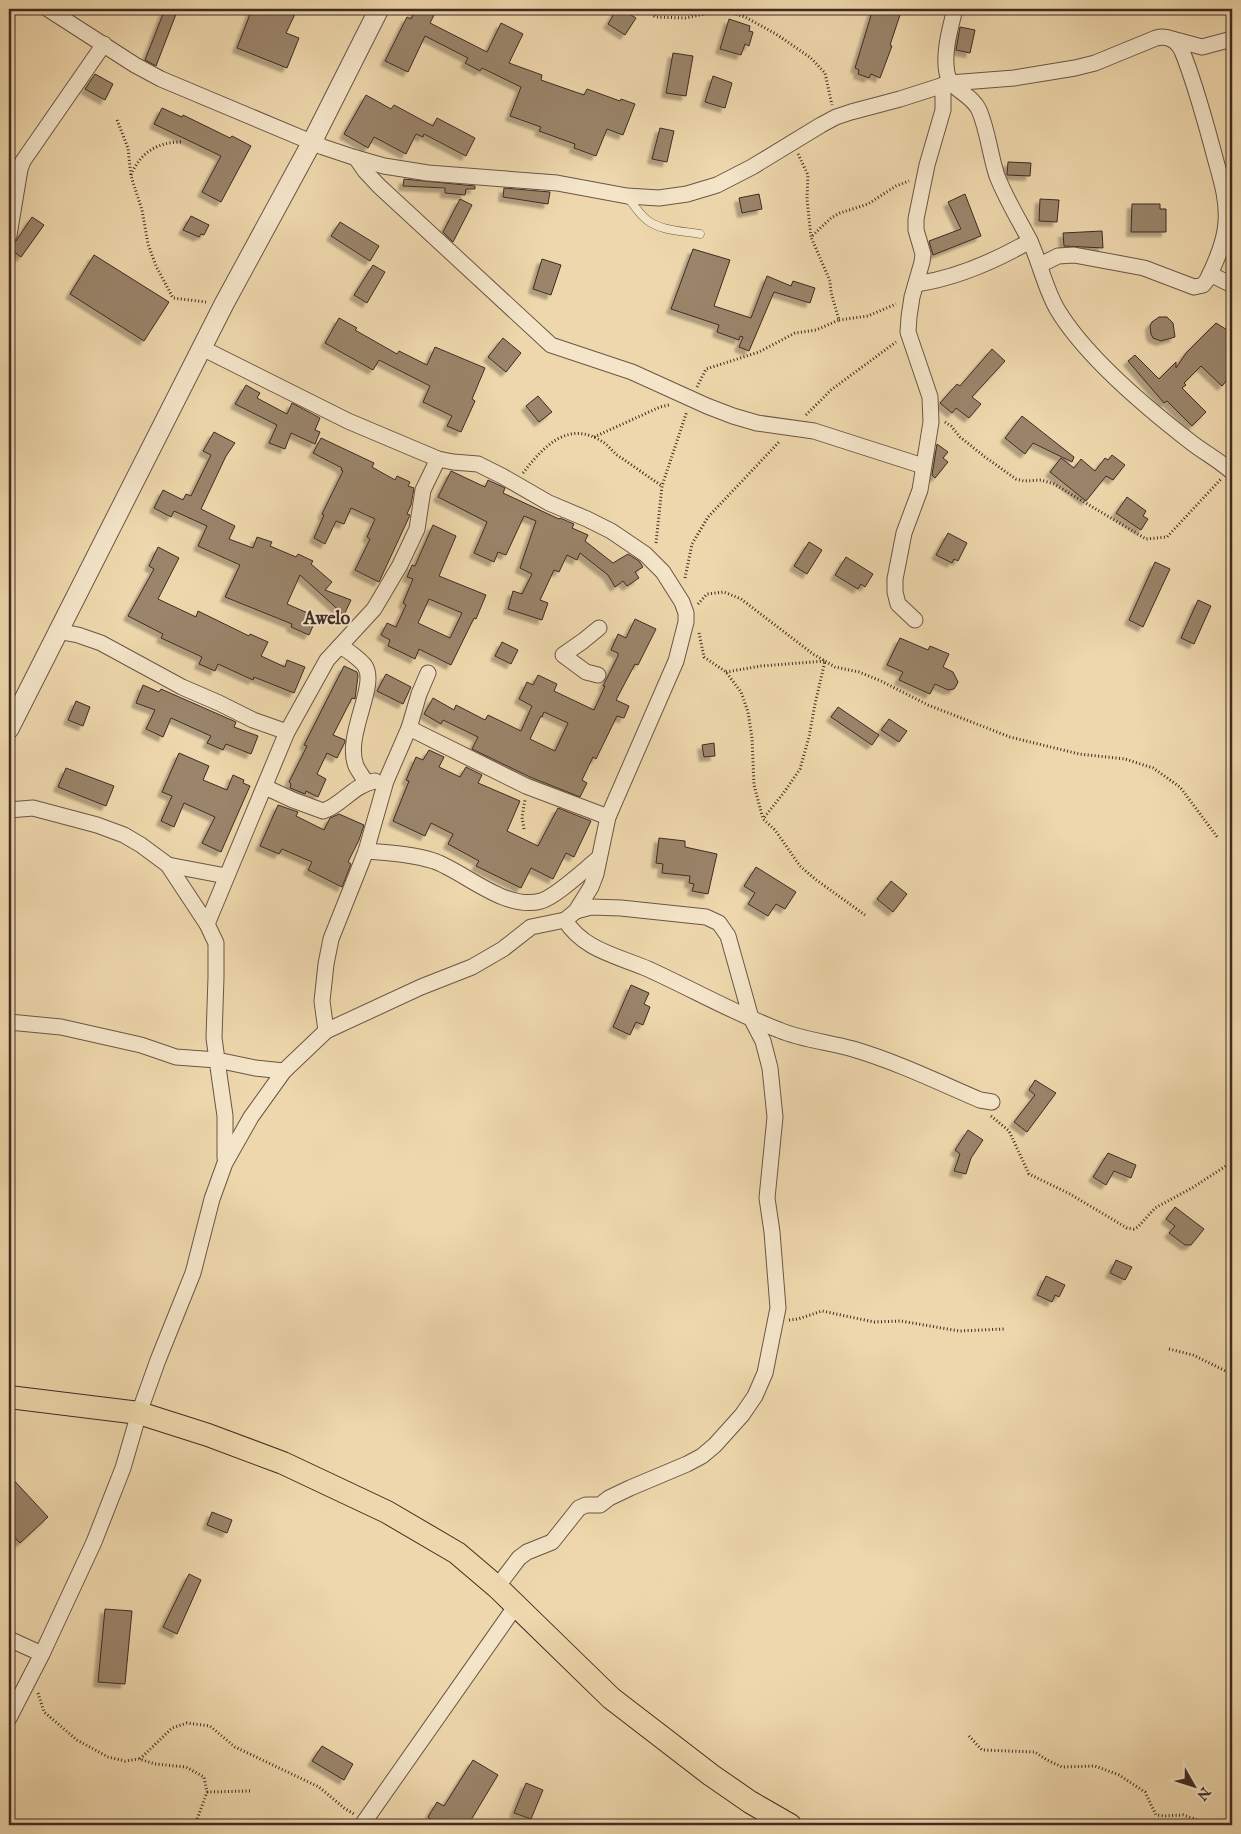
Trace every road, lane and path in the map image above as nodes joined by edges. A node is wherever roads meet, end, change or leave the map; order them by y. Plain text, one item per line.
1 (48, 9) edge
2 (380, 9) edge
3 (646, 9) edge
4 (955, 9) edge
5 (722, 10) edge
6 (1172, 38) junction
7 (1232, 39) edge
8 (104, 44) junction
9 (947, 84) junction
10 (836, 117) junction
11 (117, 120) dead end
12 (180, 142) dead end
13 (312, 142) junction
14 (792, 142) junction
15 (356, 158) junction
16 (925, 173) junction
17 (131, 176) junction
18 (626, 196) junction
19 (700, 234) dead end
20 (9, 235) edge
21 (811, 237) junction
22 (1030, 241) junction
23 (1040, 265) junction
24 (1210, 274) junction
25 (1232, 285) edge
26 (914, 291) junction
27 (224, 304) junction
28 (839, 320) junction
29 (908, 332) junction
30 (202, 348) junction
31 (691, 399) junction
32 (944, 421) dead end
33 (793, 427) junction
34 (594, 437) junction
35 (438, 459) junction
36 (923, 466) junction
37 (1231, 471) edge
38 (514, 483) junction
39 (662, 486) junction
40 (654, 562) junction
41 (687, 607) junction
42 (915, 620) dead end
43 (599, 628) dead end
44 (58, 631) junction
45 (340, 646) junction
46 (825, 661) junction
47 (726, 672) junction
48 (428, 673) dead end
49 (598, 675) dead end
50 (409, 728) junction
51 (9, 729) edge
52 (287, 732) junction
53 (386, 781) junction
54 (366, 782) junction
55 (526, 786) junction
56 (265, 787) junction
57 (9, 810) edge
58 (608, 818) junction
59 (763, 819) junction
60 (524, 829) dead end
61 (1218, 838) dead end
62 (366, 851) junction
63 (599, 858) junction
64 (168, 865) junction
65 (226, 876) junction
66 (570, 915) junction
67 (865, 915) dead end
68 (207, 924) junction
69 (752, 1018) junction
70 (9, 1022) edge
71 (326, 1031) junction
72 (217, 1060) junction
73 (284, 1071) junction
74 (991, 1108) joint
75 (1232, 1162) edge
76 (224, 1164) junction
77 (776, 1320) junction
78 (1004, 1329) dead end
79 (1169, 1350) dead end
80 (1232, 1374) edge
81 (9, 1397) edge
82 (139, 1413) junction
83 (497, 1587) junction
84 (515, 1607) junction
85 (9, 1638) edge
86 (42, 1654) junction
87 (32, 1674) junction
88 (9, 1718) edge
89 (969, 1736) dead end
90 (139, 1759) junction
91 (251, 1791) dead end
92 (207, 1792) junction
93 (367, 1823) edge
94 (195, 1825) edge
95 (790, 1825) edge
96 (1212, 1825) edge

1 - 8 street
2 - 13 street
3 - 5 path
4 - 9 street
5 - 10 path
6 - 7 street
6 - 9 street
6 - 24 street
8 - 13 street
8 - 20 street
9 - 10 street
9 - 16 street
9 - 22 street
10 - 14 street
11 - 17 path
12 - 17 path
13 - 15 street
13 - 27 street
14 - 18 street
14 - 21 path
15 - 18 street
15 - 31 street
16 - 21 path
16 - 26 street
17 - 27 path
18 - 19 lane
21 - 28 path
22 - 23 street
22 - 26 street
23 - 24 street
23 - 37 street
24 - 25 street
26 - 28 path
26 - 29 street
27 - 30 street
28 - 31 path
29 - 33 path
29 - 36 street
30 - 35 street
30 - 44 street
31 - 33 street
31 - 34 path
31 - 39 path
32 - 37 path
33 - 36 street
33 - 41 path
34 - 38 path
34 - 39 path
35 - 38 street
35 - 45 street
36 - 42 street
38 - 40 street
39 - 40 path
40 - 41 street
41 - 46 path
41 - 47 path
41 - 58 street
43 - 49 street
44 - 51 street
44 - 52 street
45 - 52 street
45 - 54 street
46 - 47 path
46 - 59 path
46 - 61 path
47 - 59 path
48 - 50 street
50 - 53 street
50 - 55 street
52 - 56 street
53 - 54 street
53 - 62 street
54 - 56 street
55 - 58 street
55 - 60 path
56 - 65 street
57 - 64 street
58 - 63 street
59 - 67 path
62 - 63 street
62 - 71 street
63 - 66 street
64 - 65 street
64 - 68 street
65 - 68 street
66 - 69 street
66 - 69 street
66 - 71 street
68 - 72 street
69 - 74 street
69 - 77 street
70 - 72 street
71 - 73 street
72 - 73 street
72 - 76 street
73 - 76 street
74 - 75 path
76 - 82 street
77 - 78 path
77 - 83 street
79 - 80 path
81 - 82 main road
82 - 83 main road
82 - 86 street
83 - 84 main road
84 - 93 street
84 - 95 main road
85 - 86 street
86 - 87 street
87 - 88 street
87 - 90 path
89 - 96 path
90 - 92 path
90 - 93 path
91 - 92 path
92 - 94 path

